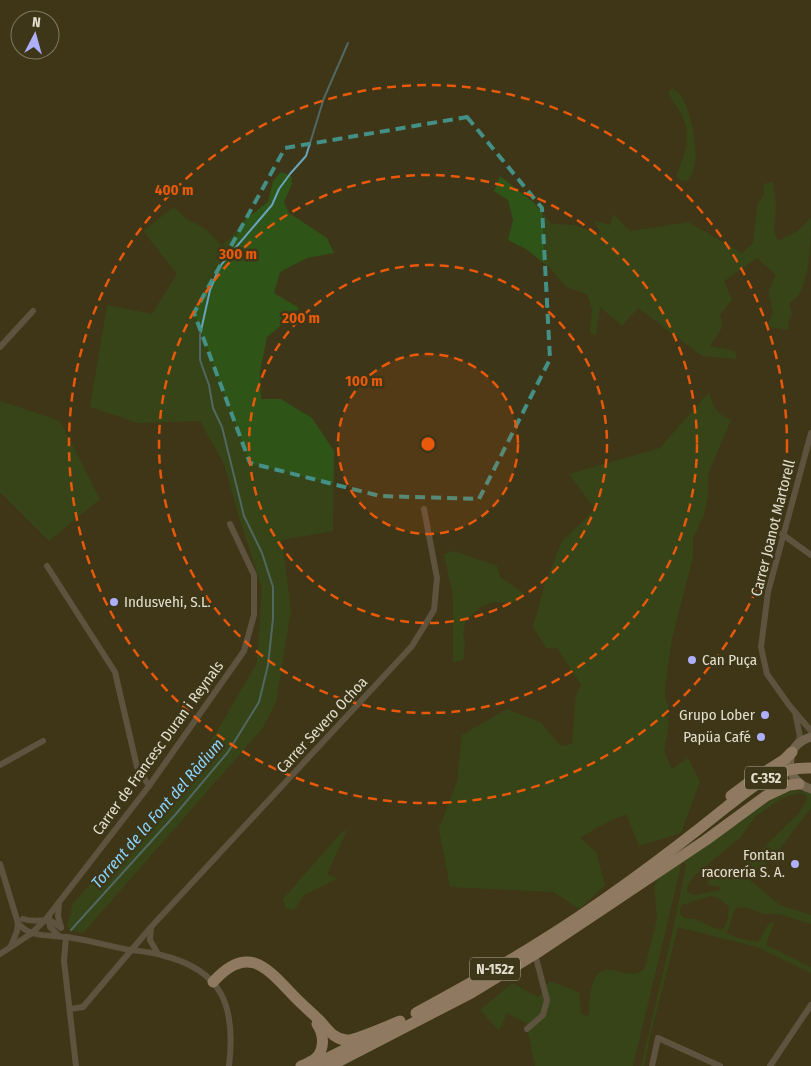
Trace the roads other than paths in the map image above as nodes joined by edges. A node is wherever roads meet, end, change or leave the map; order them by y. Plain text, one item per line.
1 (33, 311) dead end
2 (0, 346) edge
3 (811, 433) edge
4 (424, 509) dead end
5 (230, 524) dead end
6 (782, 534) junction
7 (811, 555) edge
8 (48, 566) dead end
9 (794, 711) junction
10 (811, 731) edge
11 (811, 737) edge
12 (43, 741) dead end
13 (794, 748) junction
14 (0, 765) edge
15 (811, 768) edge
16 (811, 774) edge
17 (799, 784) junction
18 (149, 786) junction
19 (811, 789) edge
20 (730, 809) junction
21 (666, 853) junction
22 (0, 864) edge
23 (630, 890) junction
24 (59, 901) junction
25 (47, 918) junction
26 (20, 921) junction
27 (151, 927) junction
28 (61, 928) junction
29 (32, 933) junction
30 (63, 937) junction
31 (9, 949) junction
32 (132, 950) junction
33 (0, 954) edge
34 (158, 954) junction
35 (535, 954) junction
36 (213, 982) junction
37 (811, 1005) edge
38 (70, 1009) junction
39 (313, 1016) junction
40 (400, 1022) junction
41 (527, 1028) dead end
42 (344, 1062) edge
43 (76, 1066) edge
44 (229, 1066) edge
45 (301, 1066) edge
46 (312, 1066) edge
47 (330, 1066) edge
48 (652, 1066) edge
49 (720, 1066) edge
50 (770, 1066) edge

1 - 2 street
3 - 6 street, Carrer Joanot Martorell
4 - 27 street, Carrer Severo Ochoa
5 - 18 street, Carrer de Francesc Duran i Reynals
6 - 7 street
6 - 9 street, Carrer Joanot Martorell
8 - 18 street
9 - 10 street, Carrer Joanot Martorell
9 - 13 street
11 - 13 street, N-152z
12 - 14 street
13 - 17 street
13 - 21 highway, N-152z
15 - 20 highway, C-352, bridge
16 - 20 highway, C-352
17 - 19 street
17 - 23 highway, N-152z
18 - 24 street, Carrer de Francesc Duran i Reynals
20 - 21 highway, C-352
20 - 23 highway, C-352
21 - 40 highway, N-152z
22 - 26 street
23 - 35 highway, N-152z
24 - 25 street, Carrer de Francesc Duran i Reynals
24 - 28 street
25 - 26 street
25 - 28 street
25 - 29 street, Carrer de Francesc Duran i Reynals
25 - 30 street
26 - 29 street
26 - 31 street
27 - 32 street, Carrer Severo Ochoa
27 - 34 street
28 - 30 street
29 - 30 street
29 - 31 street, Carrer de Francesc Duran i Reynals
30 - 32 street
30 - 38 street
31 - 33 street, Carrer de Francesc Duran i Reynals
32 - 34 street
32 - 38 street, Carrer Severo Ochoa
34 - 36 street
35 - 41 street
35 - 42 highway, N-152z
36 - 39 highway
36 - 44 street
37 - 50 street
38 - 43 street
39 - 40 highway
39 - 45 highway
40 - 46 highway, N-152z
42 - 47 highway, N-152z
48 - 49 street

